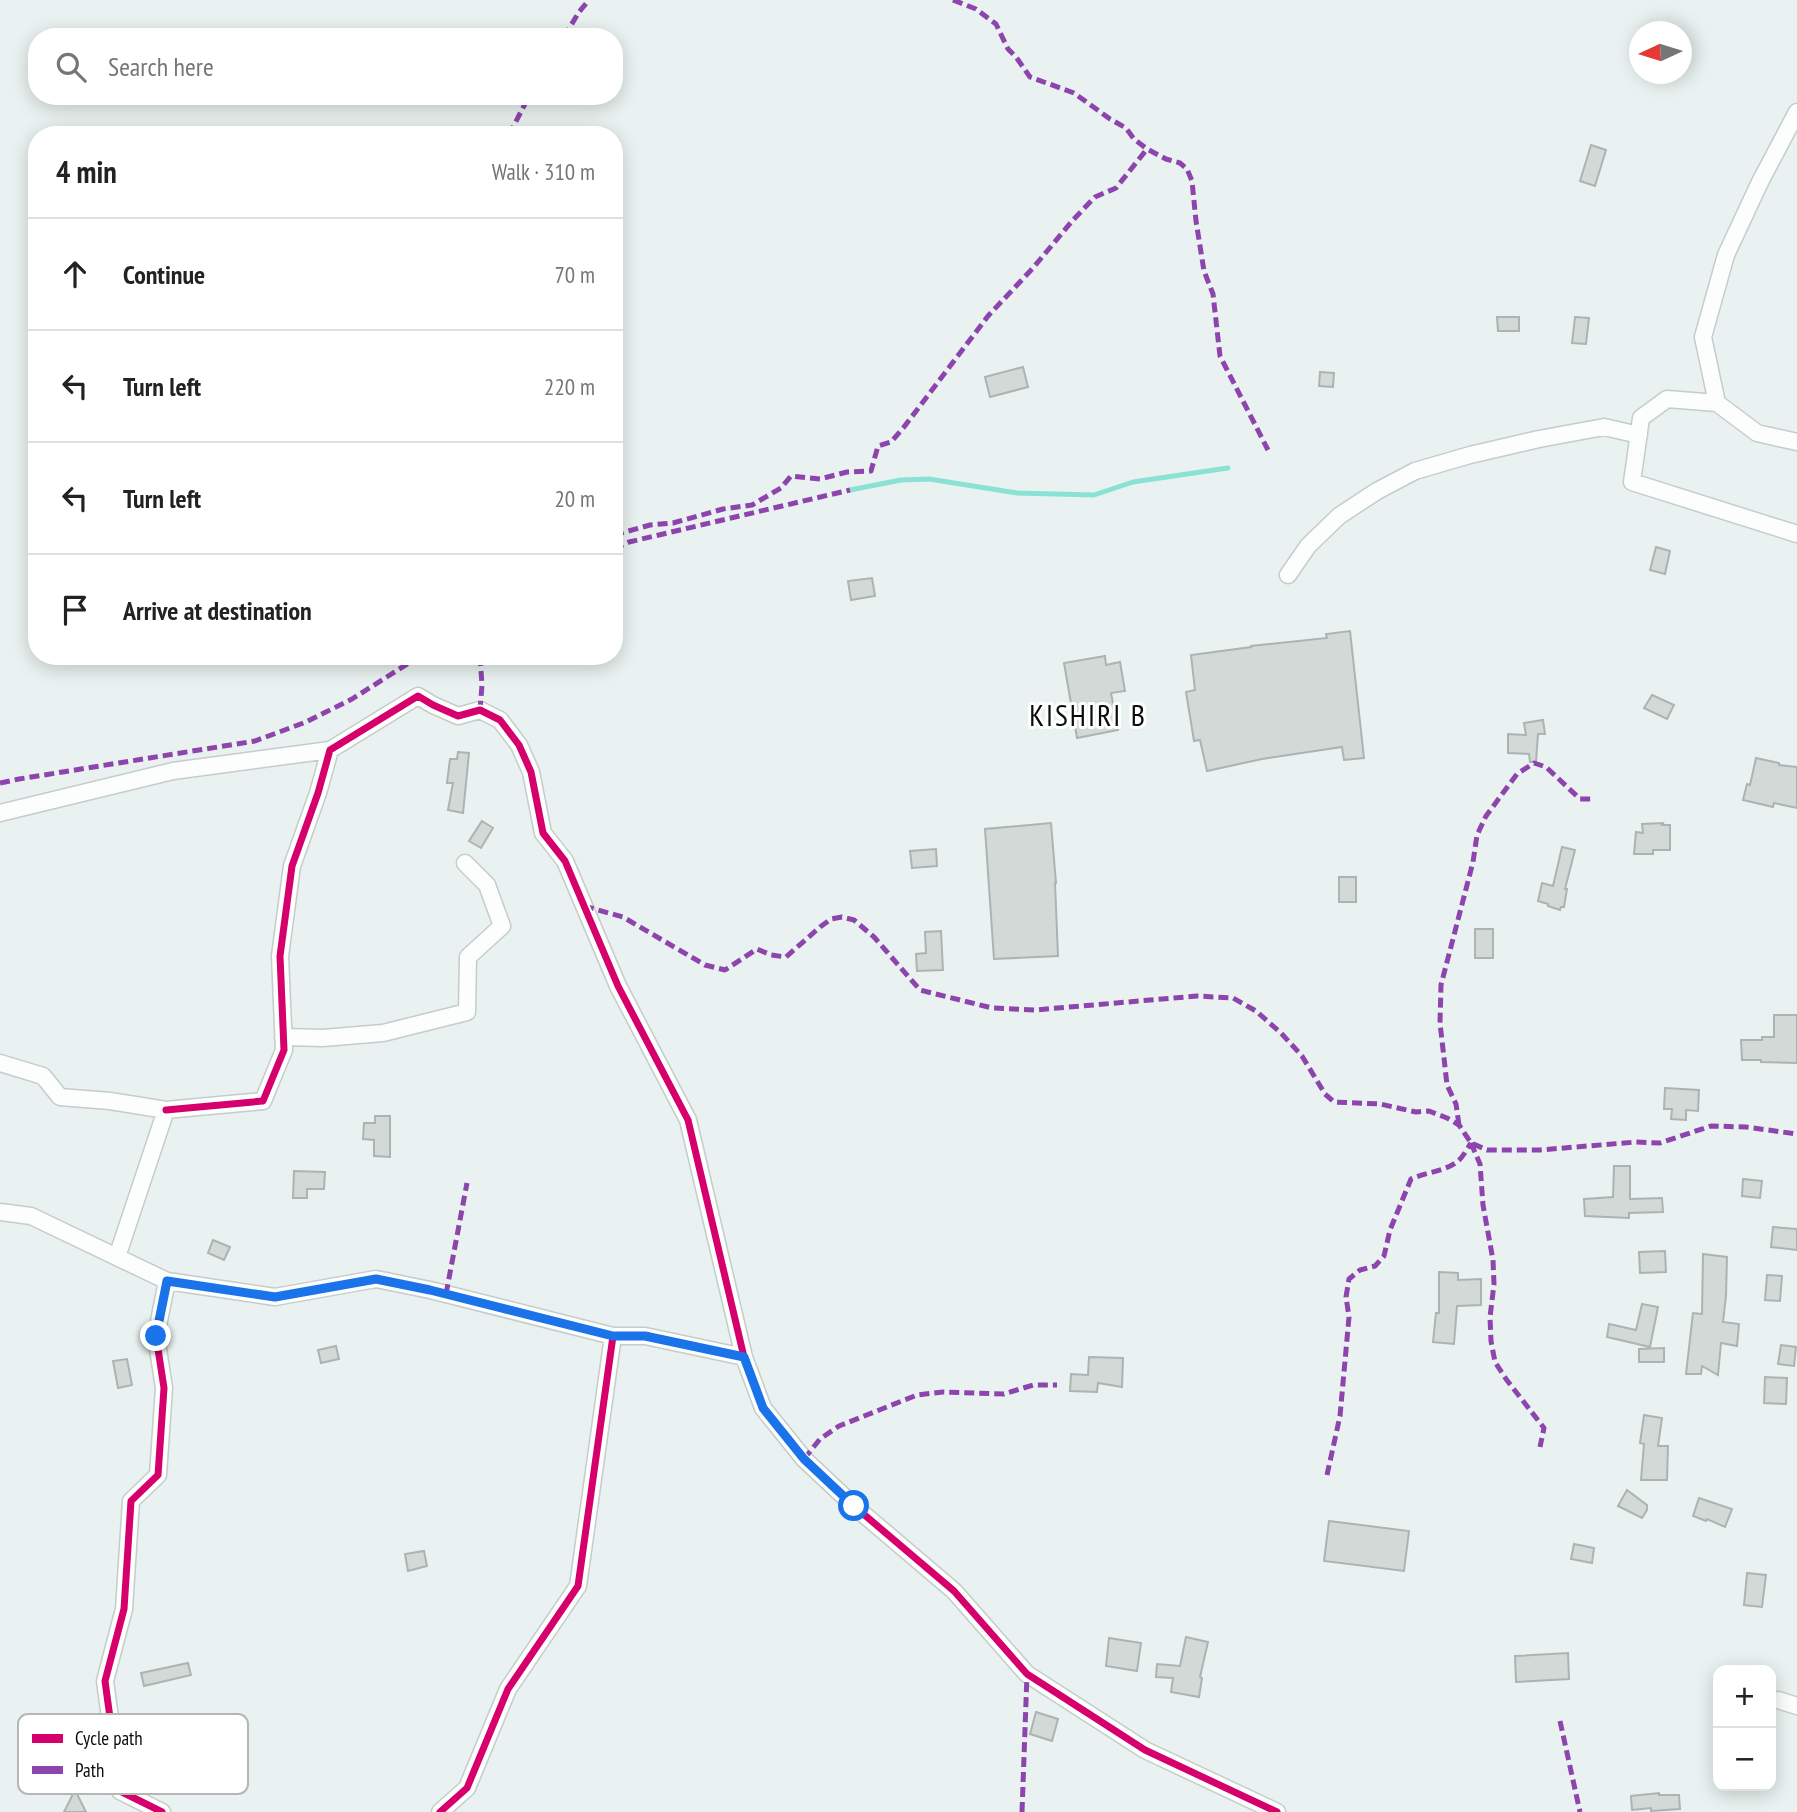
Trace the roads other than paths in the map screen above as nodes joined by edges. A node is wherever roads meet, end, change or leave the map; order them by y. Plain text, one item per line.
1 (1797, 112) edge
2 (1717, 403) junction
3 (1639, 435) junction
4 (1797, 442) edge
5 (1797, 534) edge
6 (1288, 575) dead end
7 (330, 750) junction
8 (0, 813) edge
9 (465, 863) dead end
10 (283, 1037) junction
11 (0, 1063) edge
12 (166, 1110) junction
13 (0, 1212) edge
14 (117, 1257) junction
15 (167, 1281) junction
16 (613, 1336) junction
17 (744, 1357) junction
18 (1778, 1700) dead end
19 (1797, 1706) edge
20 (110, 1714) edge
21 (126, 1794) edge
22 (162, 1812) edge
23 (440, 1812) edge
24 (1277, 1812) edge

1 - 2 street
2 - 3 street
2 - 4 street
3 - 5 street
3 - 6 street
7 - 8 street
7 - 10 street
7 - 17 street
9 - 10 street
10 - 12 street
11 - 12 street
12 - 14 street
13 - 14 street
14 - 15 street
15 - 16 street
15 - 20 street
16 - 17 street
16 - 23 street
17 - 24 street
18 - 19 street
21 - 22 street

